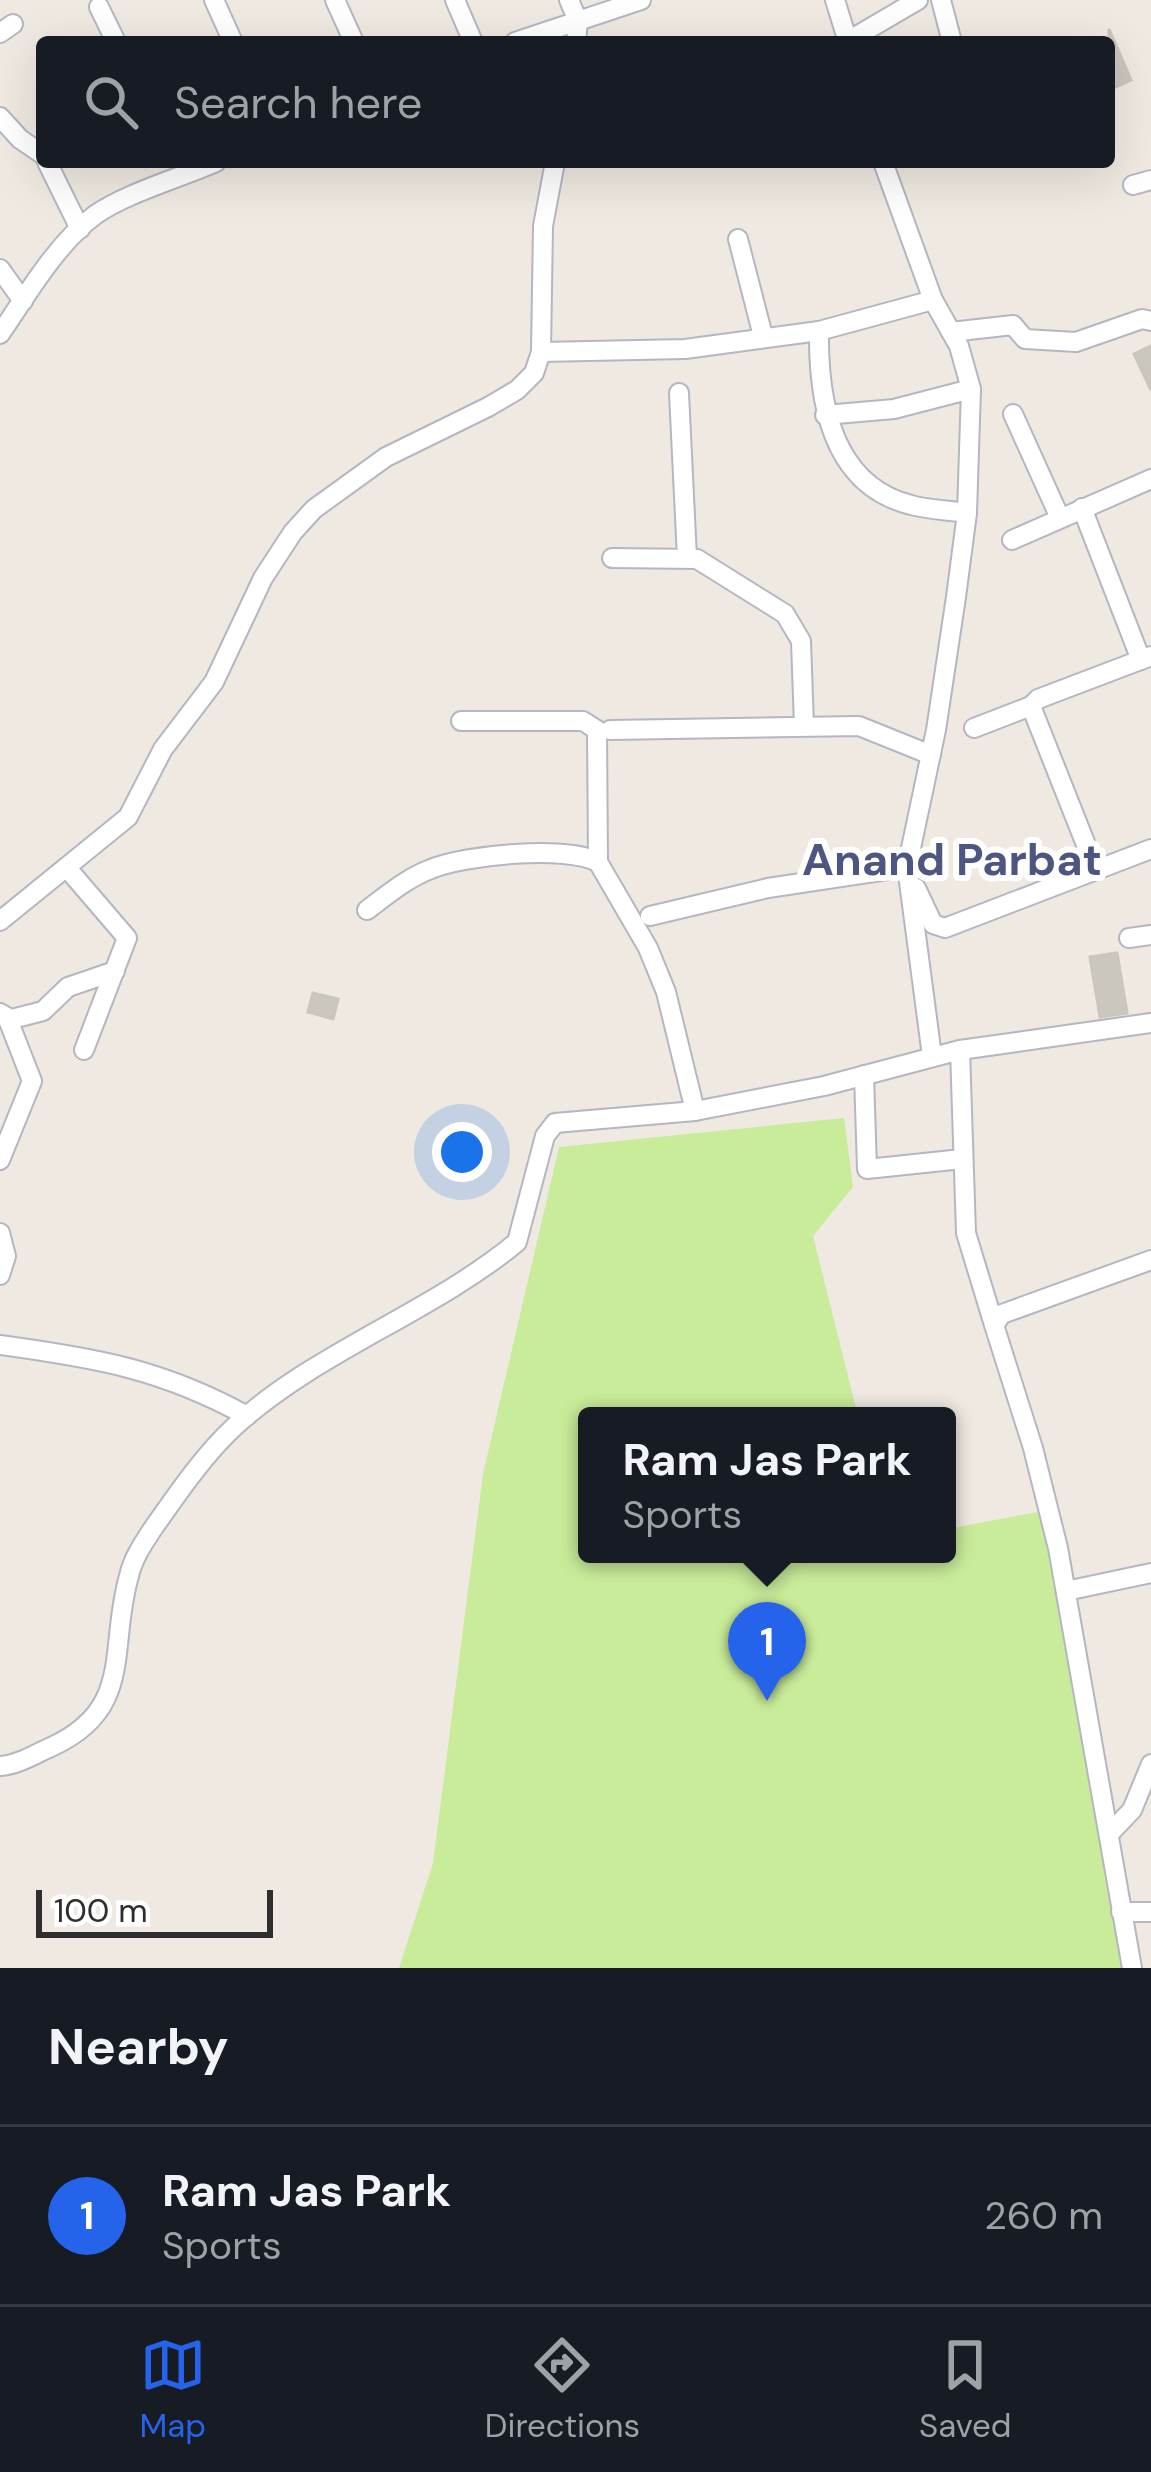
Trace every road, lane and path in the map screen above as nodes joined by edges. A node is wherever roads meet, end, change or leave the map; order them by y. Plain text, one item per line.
1 (214, 0) edge
2 (335, 0) edge
3 (455, 0) edge
4 (569, 0) edge
5 (641, 0) edge
6 (835, 0) edge
7 (917, 0) edge
8 (941, 0) edge
9 (99, 7) dead end
10 (578, 21) junction
11 (113, 36) edge
12 (230, 36) edge
13 (351, 36) edge
14 (470, 36) edge
15 (533, 36) edge
16 (577, 36) edge
17 (846, 36) edge
18 (858, 36) edge
19 (950, 36) edge
20 (0, 117) edge
21 (36, 150) edge
22 (50, 168) edge
23 (554, 168) edge
24 (885, 168) edge
25 (178, 170) edge
26 (80, 229) junction
27 (738, 239) dead end
28 (0, 269) edge
29 (933, 300) junction
30 (23, 301) junction
31 (1151, 321) edge
32 (819, 331) junction
33 (951, 332) junction
34 (0, 334) edge
35 (763, 337) junction
36 (541, 352) junction
37 (971, 389) junction
38 (679, 393) dead end
39 (1013, 414) dead end
40 (825, 415) junction
41 (1151, 479) edge
42 (1082, 508) junction
43 (967, 513) junction
44 (1060, 518) junction
45 (1012, 539) dead end
46 (612, 558) dead end
47 (687, 558) junction
48 (1146, 657) edge
49 (1030, 706) junction
50 (461, 721) dead end
51 (804, 726) junction
52 (974, 728) dead end
53 (610, 730) dead end
54 (931, 755) junction
55 (1151, 849) edge
56 (598, 862) junction
57 (67, 868) junction
58 (908, 870) junction
59 (1096, 870) junction
60 (32, 896) junction
61 (0, 903) edge
62 (367, 910) dead end
63 (650, 916) dead end
64 (0, 921) edge
65 (1151, 935) edge
66 (1129, 938) dead end
67 (115, 971) junction
68 (4, 1016) edge
69 (1151, 1023) edge
70 (84, 1050) dead end
71 (960, 1050) junction
72 (932, 1056) junction
73 (864, 1075) junction
74 (695, 1111) junction
75 (962, 1159) junction
76 (0, 1160) edge
77 (0, 1233) edge
78 (1151, 1261) edge
79 (0, 1275) edge
80 (994, 1325) junction
81 (0, 1345) edge
82 (247, 1417) junction
83 (1151, 1574) edge
84 (1066, 1591) junction
85 (1151, 1764) edge
86 (0, 1766) edge
87 (1109, 1834) junction
88 (1120, 1912) junction
89 (1151, 1912) edge
90 (1132, 1968) edge

1 - 12 street
2 - 13 street
3 - 14 street
4 - 10 street
5 - 10 street
6 - 17 street
7 - 18 street
8 - 19 street
9 - 11 street
10 - 15 street
10 - 16 street
20 - 21 street
22 - 26 street
23 - 36 street
24 - 29 street
25 - 26 street
26 - 30 street
27 - 35 street
28 - 30 street
29 - 32 street
29 - 33 street
30 - 34 street
31 - 33 street
32 - 35 street
32 - 40 street
33 - 37 street
35 - 36 street
36 - 57 street
37 - 40 street
37 - 43 street
38 - 47 street
39 - 44 street
40 - 43 street
41 - 42 street
42 - 44 street
42 - 48 street
43 - 54 street
44 - 45 street
46 - 47 street
47 - 51 street
48 - 49 street
49 - 52 street
49 - 59 street
50 - 56 street
51 - 53 street
51 - 54 street
54 - 58 street
55 - 59 street
56 - 62 street
56 - 74 street
57 - 60 street
57 - 67 street
58 - 59 street
58 - 63 street
58 - 72 street
60 - 61 street
60 - 64 street
65 - 66 street
67 - 68 street
67 - 70 street
68 - 76 street
69 - 71 street
71 - 72 street
71 - 75 street
72 - 73 street
73 - 74 street
73 - 75 street
74 - 82 street
75 - 80 street
77 - 79 street
78 - 80 street
80 - 84 street
81 - 82 street
82 - 86 street
83 - 84 street
84 - 87 street
85 - 87 street
87 - 88 street
88 - 89 street
88 - 90 street

